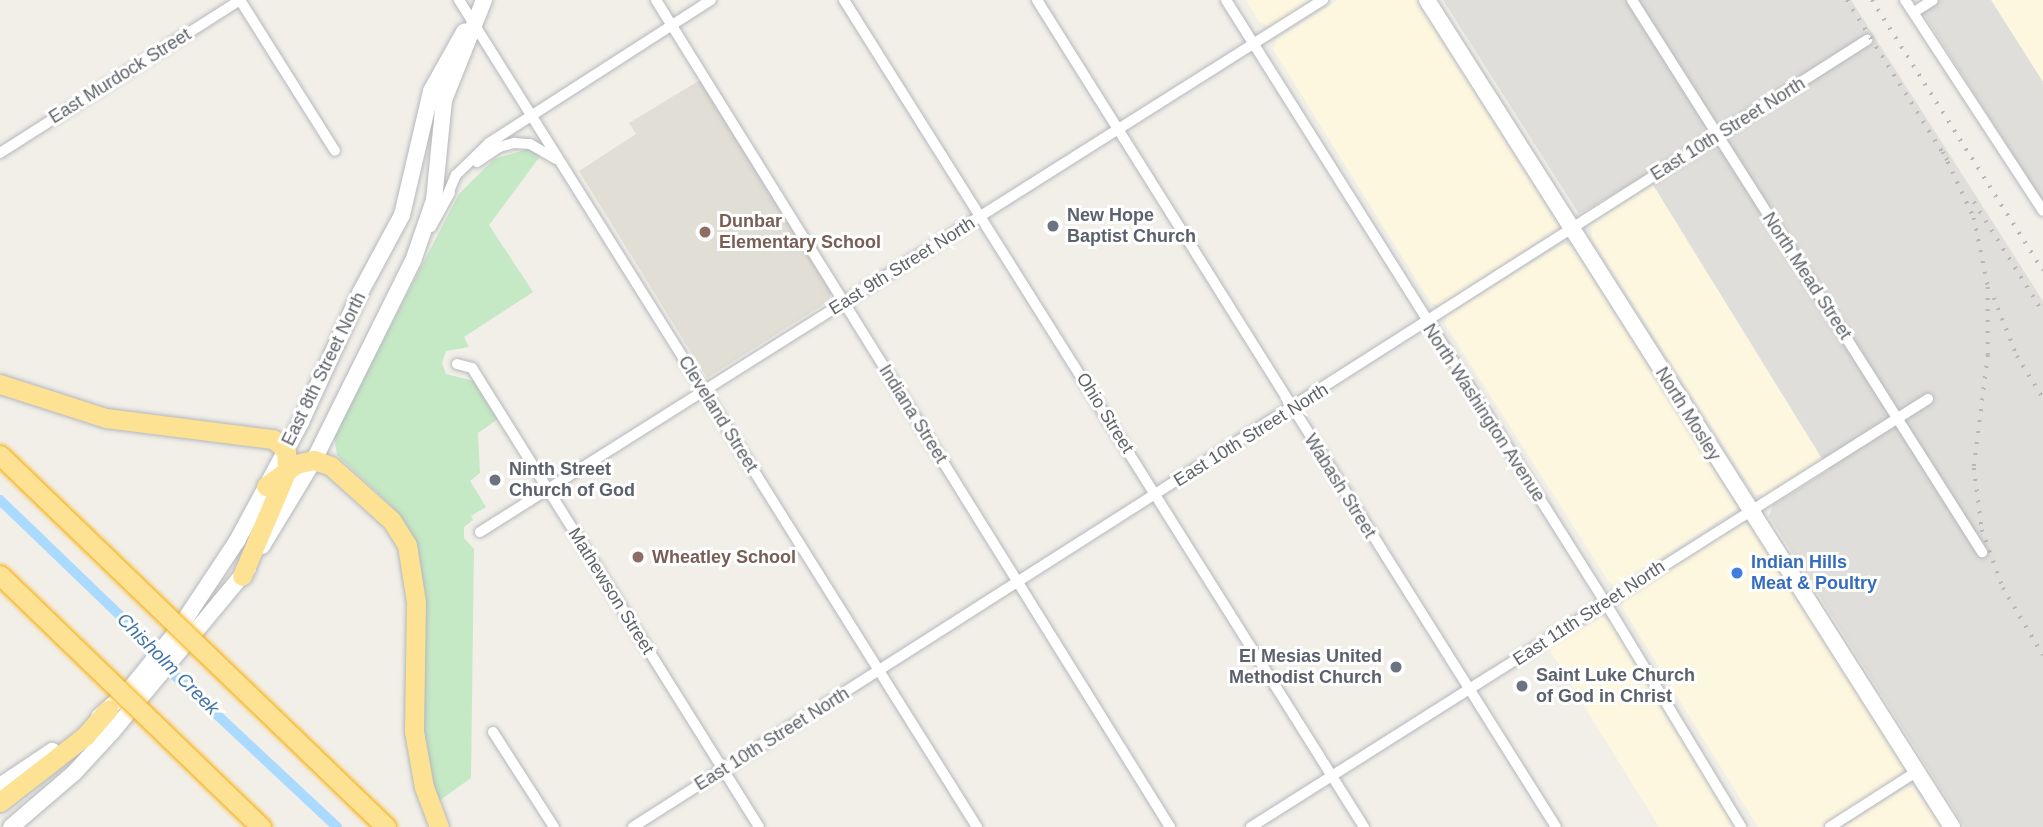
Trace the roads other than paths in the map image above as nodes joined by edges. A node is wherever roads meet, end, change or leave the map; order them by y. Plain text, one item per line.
1 (240, 0) edge
2 (459, 0) edge
3 (484, 0) edge
4 (656, 0) edge
5 (711, 0) edge
6 (844, 0) edge
7 (1037, 0) edge
8 (1226, 0) edge
9 (1323, 0) edge
10 (1427, 0) edge
11 (1632, 0) edge
12 (1905, 0) edge
13 (1933, 0) edge
14 (1914, 12) junction
15 (474, 24) junction
16 (672, 24) junction
17 (1867, 40) dead end
18 (1253, 44) junction
19 (531, 115) junction
20 (1118, 129) junction
21 (1716, 136) junction
22 (335, 151) dead end
23 (0, 153) edge
24 (561, 162) junction
25 (447, 196) junction
26 (2043, 211) edge
27 (980, 216) junction
28 (1571, 229) junction
29 (413, 261) junction
30 (844, 303) junction
31 (1426, 323) junction
32 (457, 365) dead end
33 (0, 383) edge
34 (704, 392) junction
35 (1928, 398) dead end
36 (1292, 410) junction
37 (1898, 417) junction
38 (0, 455) edge
39 (286, 460) junction
40 (314, 460) junction
41 (266, 486) joint
42 (548, 491) junction
43 (1157, 495) junction
44 (1749, 510) junction
45 (480, 532) dead end
46 (1982, 552) dead end
47 (0, 575) edge
48 (242, 576) junction
49 (1018, 583) junction
50 (1605, 602) junction
51 (879, 671) junction
52 (1469, 689) junction
53 (134, 696) junction
54 (108, 710) junction
55 (493, 732) dead end
56 (723, 770) junction
57 (1916, 772) junction
58 (1332, 776) junction
59 (0, 786) edge
60 (0, 802) edge
61 (10, 827) edge
62 (261, 827) edge
63 (386, 827) edge
64 (439, 827) edge
65 (554, 827) edge
66 (633, 827) edge
67 (759, 827) edge
68 (977, 827) edge
69 (1170, 827) edge
70 (1251, 827) edge
71 (1364, 827) edge
72 (1556, 827) edge
73 (1741, 827) edge
74 (1830, 827) edge
75 (1952, 827) edge

1 - 22 street
1 - 23 street, East Murdock Street
2 - 15 street, Cleveland Street
3 - 15 street
4 - 16 street, Indiana Street
5 - 16 street, East 8th Street North
6 - 27 street, Ohio Street
7 - 20 street, Wabash Street
8 - 18 street, North Washington Avenue
9 - 18 street, East 9th Street North
10 - 28 street, North Mosley
11 - 21 street, North Mead Street
12 - 14 street
13 - 14 street
14 - 26 street
15 - 19 street, Cleveland Street
15 - 29 street
15 - 39 street, East 8th Street North
16 - 19 street, East 8th Street North
16 - 30 street, Indiana Street
17 - 21 street, East 10th Street North
18 - 20 street, East 9th Street North
18 - 31 street, North Washington Avenue
19 - 24 street, Cleveland Street
19 - 25 street, East 8th Street North
20 - 27 street, East 9th Street North
20 - 36 street, Wabash Street
21 - 28 street, East 10th Street North
21 - 37 street, North Mead Street
24 - 25 street, East 8th Street North
24 - 34 street, Cleveland Street
25 - 29 street, East 8th Street North
27 - 30 street, East 9th Street North
27 - 43 street, Ohio Street
28 - 31 street, East 10th Street North
28 - 44 street, North Mosley
29 - 40 street, East 8th Street North
30 - 34 street, East 9th Street North
30 - 49 street, Indiana Street
31 - 36 street, East 10th Street North
31 - 50 street, North Washington Avenue
32 - 42 street, Mathewson Street
33 - 39 highway
34 - 42 street, East 9th Street North
34 - 51 street, Cleveland Street
35 - 37 street, East 11th Street North
36 - 43 street, East 10th Street North
36 - 52 street, Wabash Street
37 - 44 street, East 11th Street North
37 - 46 street, North Mead Street
38 - 63 highway, bridge
39 - 40 highway
39 - 41 highway
39 - 48 highway
40 - 48 street, East 8th Street North
40 - 64 highway
41 - 53 street
42 - 45 street, East 9th Street North
42 - 56 street, Mathewson Street
43 - 49 street, East 10th Street North
43 - 58 street, Ohio Street
44 - 50 street, East 11th Street North
44 - 57 street, North Mosley
47 - 62 highway, bridge
48 - 53 street, East 8th Street North
49 - 51 street, East 10th Street North
49 - 69 street, Indiana Street
50 - 52 street, East 11th Street North
50 - 73 street, North Washington Avenue
51 - 56 street, East 10th Street North
51 - 68 street, Cleveland Street
52 - 58 street, East 11th Street North
52 - 72 street, Wabash Street
53 - 54 street
53 - 61 street
54 - 59 street
54 - 60 highway
55 - 65 street
56 - 66 street, East 10th Street North
56 - 67 street, Mathewson Street
57 - 74 street
57 - 75 street, North Mosley
58 - 70 street, East 11th Street North
58 - 71 street, Ohio Street

